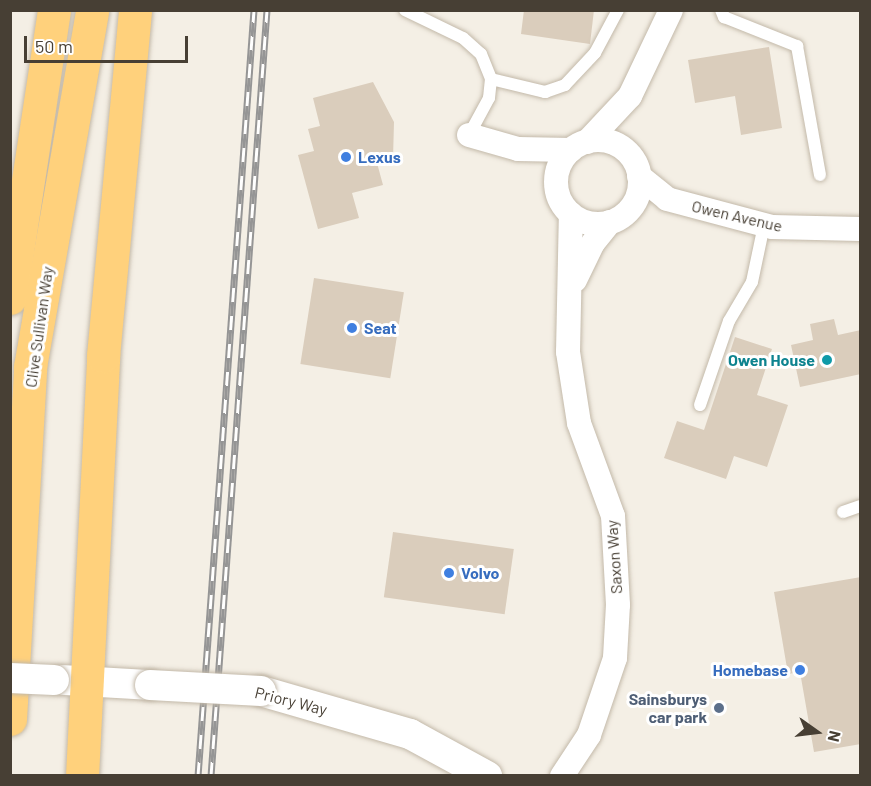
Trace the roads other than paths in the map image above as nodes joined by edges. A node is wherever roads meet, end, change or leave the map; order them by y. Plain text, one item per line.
1 (54, 10) edge
2 (92, 10) edge
3 (135, 10) edge
4 (405, 10) edge
5 (618, 10) edge
6 (671, 10) edge
7 (721, 10) edge
8 (491, 79) junction
9 (630, 96) junction
10 (469, 135) joint
11 (579, 146) junction
12 (518, 148) junction
13 (637, 169) junction
14 (820, 175) dead end
15 (556, 178) junction
16 (667, 199) junction
17 (632, 206) junction
18 (571, 214) junction
19 (610, 222) junction
20 (764, 225) junction
21 (852, 230) edge
22 (569, 296) junction
23 (10, 298) edge
24 (699, 405) dead end
25 (861, 506) edge
26 (843, 512) dead end
27 (10, 678) edge
28 (87, 681) junction
29 (10, 719) edge
30 (82, 776) edge
31 (487, 776) edge
32 (562, 776) edge

1 - 23 highway, Clive Sullivan Way
2 - 29 highway, Clive Sullivan Way
3 - 28 highway
4 - 8 lane
5 - 8 lane
6 - 9 street
7 - 14 lane
8 - 10 lane
9 - 11 street
9 - 13 street
10 - 12 street
11 - 12 street
11 - 13 street
11 - 15 street
12 - 15 street
13 - 16 street, Owen Avenue
13 - 17 street
15 - 18 street
16 - 17 street, Owen Avenue
16 - 20 street, Owen Avenue
17 - 19 street
18 - 19 street
18 - 22 street, Saxon Way
19 - 22 street, Saxon Way
20 - 21 street, Owen Avenue
20 - 24 lane
22 - 32 street, Saxon Way
25 - 26 lane
27 - 28 street, Priory Way, bridge
28 - 30 highway
28 - 31 street, Priory Way, bridge

